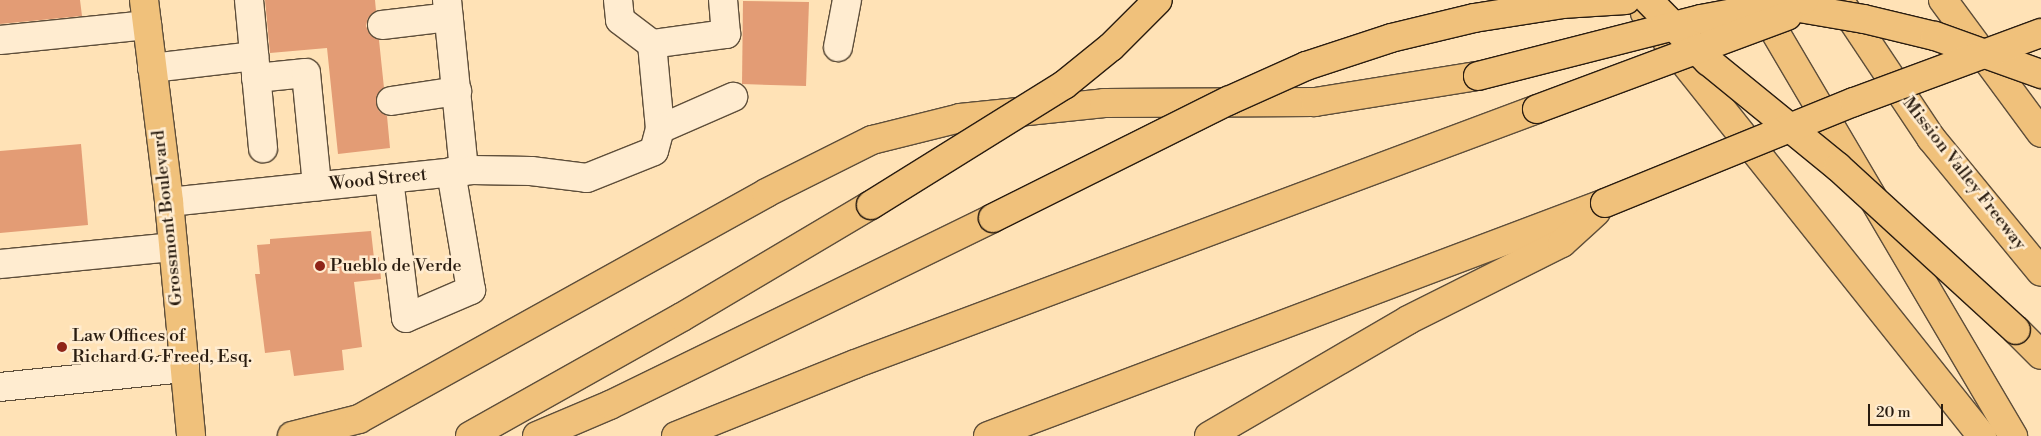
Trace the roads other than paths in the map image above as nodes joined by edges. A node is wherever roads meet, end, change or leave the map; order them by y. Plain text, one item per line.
1 (249, 0) edge
2 (723, 0) edge
3 (847, 0) edge
4 (1158, 0) edge
5 (1626, 0) edge
6 (1634, 0) edge
7 (1648, 0) edge
8 (1735, 0) edge
9 (1756, 0) edge
10 (1804, 0) edge
11 (1831, 0) edge
12 (1839, 0) edge
13 (1943, 0) edge
14 (448, 9) edge
15 (619, 10) edge
16 (146, 13) edge
17 (382, 24) dead end
18 (2041, 32) edge
19 (0, 40) edge
20 (652, 44) junction
21 (838, 47) dead end
22 (2041, 61) edge
23 (255, 67) junction
24 (152, 68) junction
25 (2041, 74) edge
26 (457, 91) junction
27 (733, 96) dead end
28 (391, 101) dead end
29 (1854, 102) junction
30 (660, 129) junction
31 (2041, 133) edge
32 (263, 148) dead end
33 (458, 172) junction
34 (389, 179) junction
35 (317, 186) junction
36 (169, 202) junction
37 (1605, 203) junction
38 (173, 246) junction
39 (0, 264) edge
40 (2041, 272) edge
41 (2041, 355) edge
42 (185, 368) junction
43 (0, 387) edge
44 (191, 436) edge
45 (292, 436) edge
46 (470, 436) edge
47 (537, 436) edge
48 (676, 436) edge
49 (988, 436) edge
50 (1209, 436) edge
51 (1982, 436) edge
52 (2013, 436) edge

1 - 23 street
2 - 20 street
3 - 21 street
4 - 46 main road, bridge
5 - 47 main road, bridge
6 - 51 main road
7 - 41 main road, bridge
8 - 25 main road, bridge
9 - 52 main road
10 - 45 main road, bridge
11 - 48 main road, bridge
12 - 40 main road, Mission Valley Freeway
13 - 31 main road
14 - 17 street
14 - 26 street
15 - 20 street
16 - 19 street
16 - 24 main road, Grossmont Boulevard
18 - 29 main road, bridge
20 - 30 street
22 - 29 main road, bridge
23 - 24 street
23 - 32 street
23 - 35 street
24 - 36 main road, Grossmont Boulevard
26 - 28 street
26 - 33 street
27 - 30 street
29 - 37 main road, bridge
30 - 33 street, Wood Street
33 - 34 street, Wood Street
33 - 34 street
34 - 35 street, Wood Street
35 - 36 street, Wood Street
36 - 38 main road, Grossmont Boulevard
37 - 49 main road
37 - 50 main road
38 - 39 street
38 - 42 main road, Grossmont Boulevard
42 - 43 street
42 - 44 main road, Grossmont Boulevard

